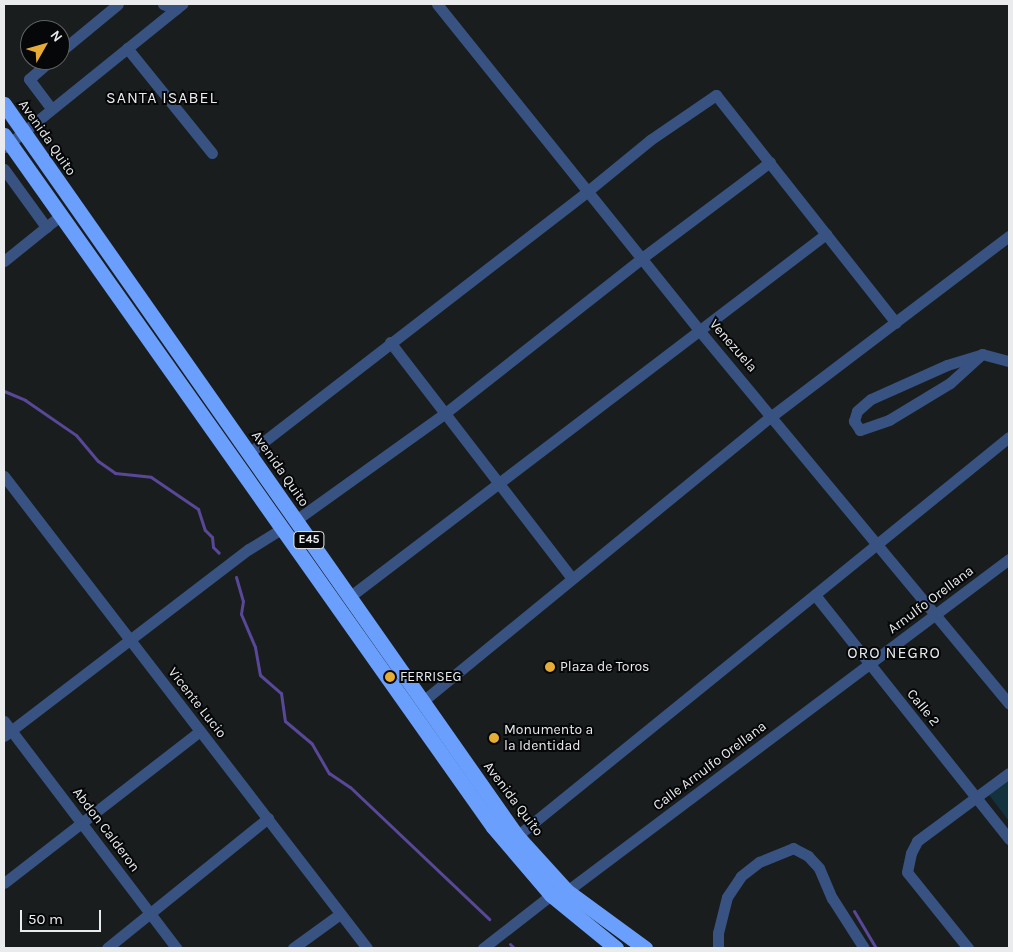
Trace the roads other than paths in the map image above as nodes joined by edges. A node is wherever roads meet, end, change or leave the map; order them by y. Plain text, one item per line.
1 (118, 4) edge
2 (163, 4) edge
3 (437, 4) edge
4 (179, 6) edge
5 (70, 44) edge
6 (127, 48) junction
7 (38, 70) edge
8 (4, 104) edge
9 (51, 108) junction
10 (22, 132) junction
11 (6, 142) edge
12 (212, 153) dead end
13 (770, 162) junction
14 (4, 169) edge
15 (590, 190) junction
16 (61, 215) junction
17 (46, 227) junction
18 (826, 234) junction
19 (1009, 236) edge
20 (642, 258) junction
21 (4, 261) edge
22 (896, 323) junction
23 (698, 329) junction
24 (390, 342) junction
25 (982, 354) junction
26 (1009, 361) edge
27 (444, 414) junction
28 (773, 415) junction
29 (1009, 437) edge
30 (249, 453) junction
31 (4, 476) edge
32 (498, 485) junction
33 (8, 491) edge
34 (290, 524) junction
35 (875, 545) junction
36 (1009, 559) edge
37 (571, 577) junction
38 (815, 595) junction
39 (348, 598) junction
40 (937, 616) junction
41 (131, 642) junction
42 (869, 664) junction
43 (423, 701) junction
44 (1009, 704) edge
45 (4, 721) edge
46 (200, 731) junction
47 (8, 733) edge
48 (1009, 773) edge
49 (975, 796) junction
50 (268, 818) junction
51 (82, 824) junction
52 (517, 836) junction
53 (1009, 839) edge
54 (4, 883) edge
55 (567, 891) junction
56 (551, 895) junction
57 (149, 913) junction
58 (340, 914) junction
59 (107, 948) edge
60 (176, 948) edge
61 (293, 948) edge
62 (367, 948) edge
63 (484, 948) edge
64 (616, 948) edge
65 (645, 948) edge
66 (718, 948) edge
67 (864, 948) edge
68 (968, 948) edge

1 - 5 street
2 - 4 street
3 - 15 street, Venezuela
4 - 6 street
6 - 9 street
6 - 12 street
7 - 9 street
8 - 10 highway, Avenida Quito / E45
9 - 10 street
10 - 11 street
10 - 30 highway, Avenida Quito / E45
11 - 16 highway, Avenida Quito / E45
13 - 15 street
13 - 18 street
13 - 20 street
14 - 17 street
15 - 20 street, Venezuela
15 - 24 street
16 - 17 street
16 - 34 highway, Avenida Quito / E45
17 - 21 street
18 - 22 street
18 - 23 street
19 - 22 street
20 - 23 street, Venezuela
20 - 27 street
22 - 28 street
23 - 28 street, Venezuela
23 - 32 street
24 - 27 street
24 - 30 street
25 - 25 street
25 - 26 street
27 - 32 street
27 - 34 street
28 - 35 street, Venezuela
28 - 37 street
29 - 35 street
30 - 34 highway, Avenida Quito / E45
31 - 33 street, Vicente Lucio
32 - 37 street
32 - 39 street
33 - 41 street, Vicente Lucio
34 - 39 highway, Avenida Quito / E45
34 - 41 street
34 - 56 highway, Avenida Quito / E45
35 - 38 street
35 - 40 street, Venezuela
36 - 40 street, Arnulfo Orellana
37 - 43 street
38 - 42 street, Calle 2
38 - 52 street
39 - 43 highway, Avenida Quito / E45
40 - 42 street, Arnulfo Orellana
40 - 44 street, Venezuela
41 - 46 street, Vicente Lucio
41 - 47 street
42 - 49 street, Calle 2
42 - 55 street, Calle Arnulfo Orellana
43 - 52 highway, Avenida Quito / E45
45 - 47 street, Abdon Calderon
46 - 50 street, Vicente Lucio
46 - 51 street
47 - 51 street, Abdon Calderon
48 - 49 street
49 - 53 street, Calle 2
49 - 68 street
50 - 57 street
50 - 58 street, Vicente Lucio
51 - 54 street
51 - 57 street, Abdon Calderon
52 - 55 highway, Avenida Quito / E45
55 - 65 highway, Avenida Quito / E45
56 - 63 street
56 - 64 highway, Avenida Quito / E45
57 - 59 street
57 - 60 street, Abdon Calderon
58 - 61 street
58 - 62 street, Vicente Lucio
66 - 67 street

